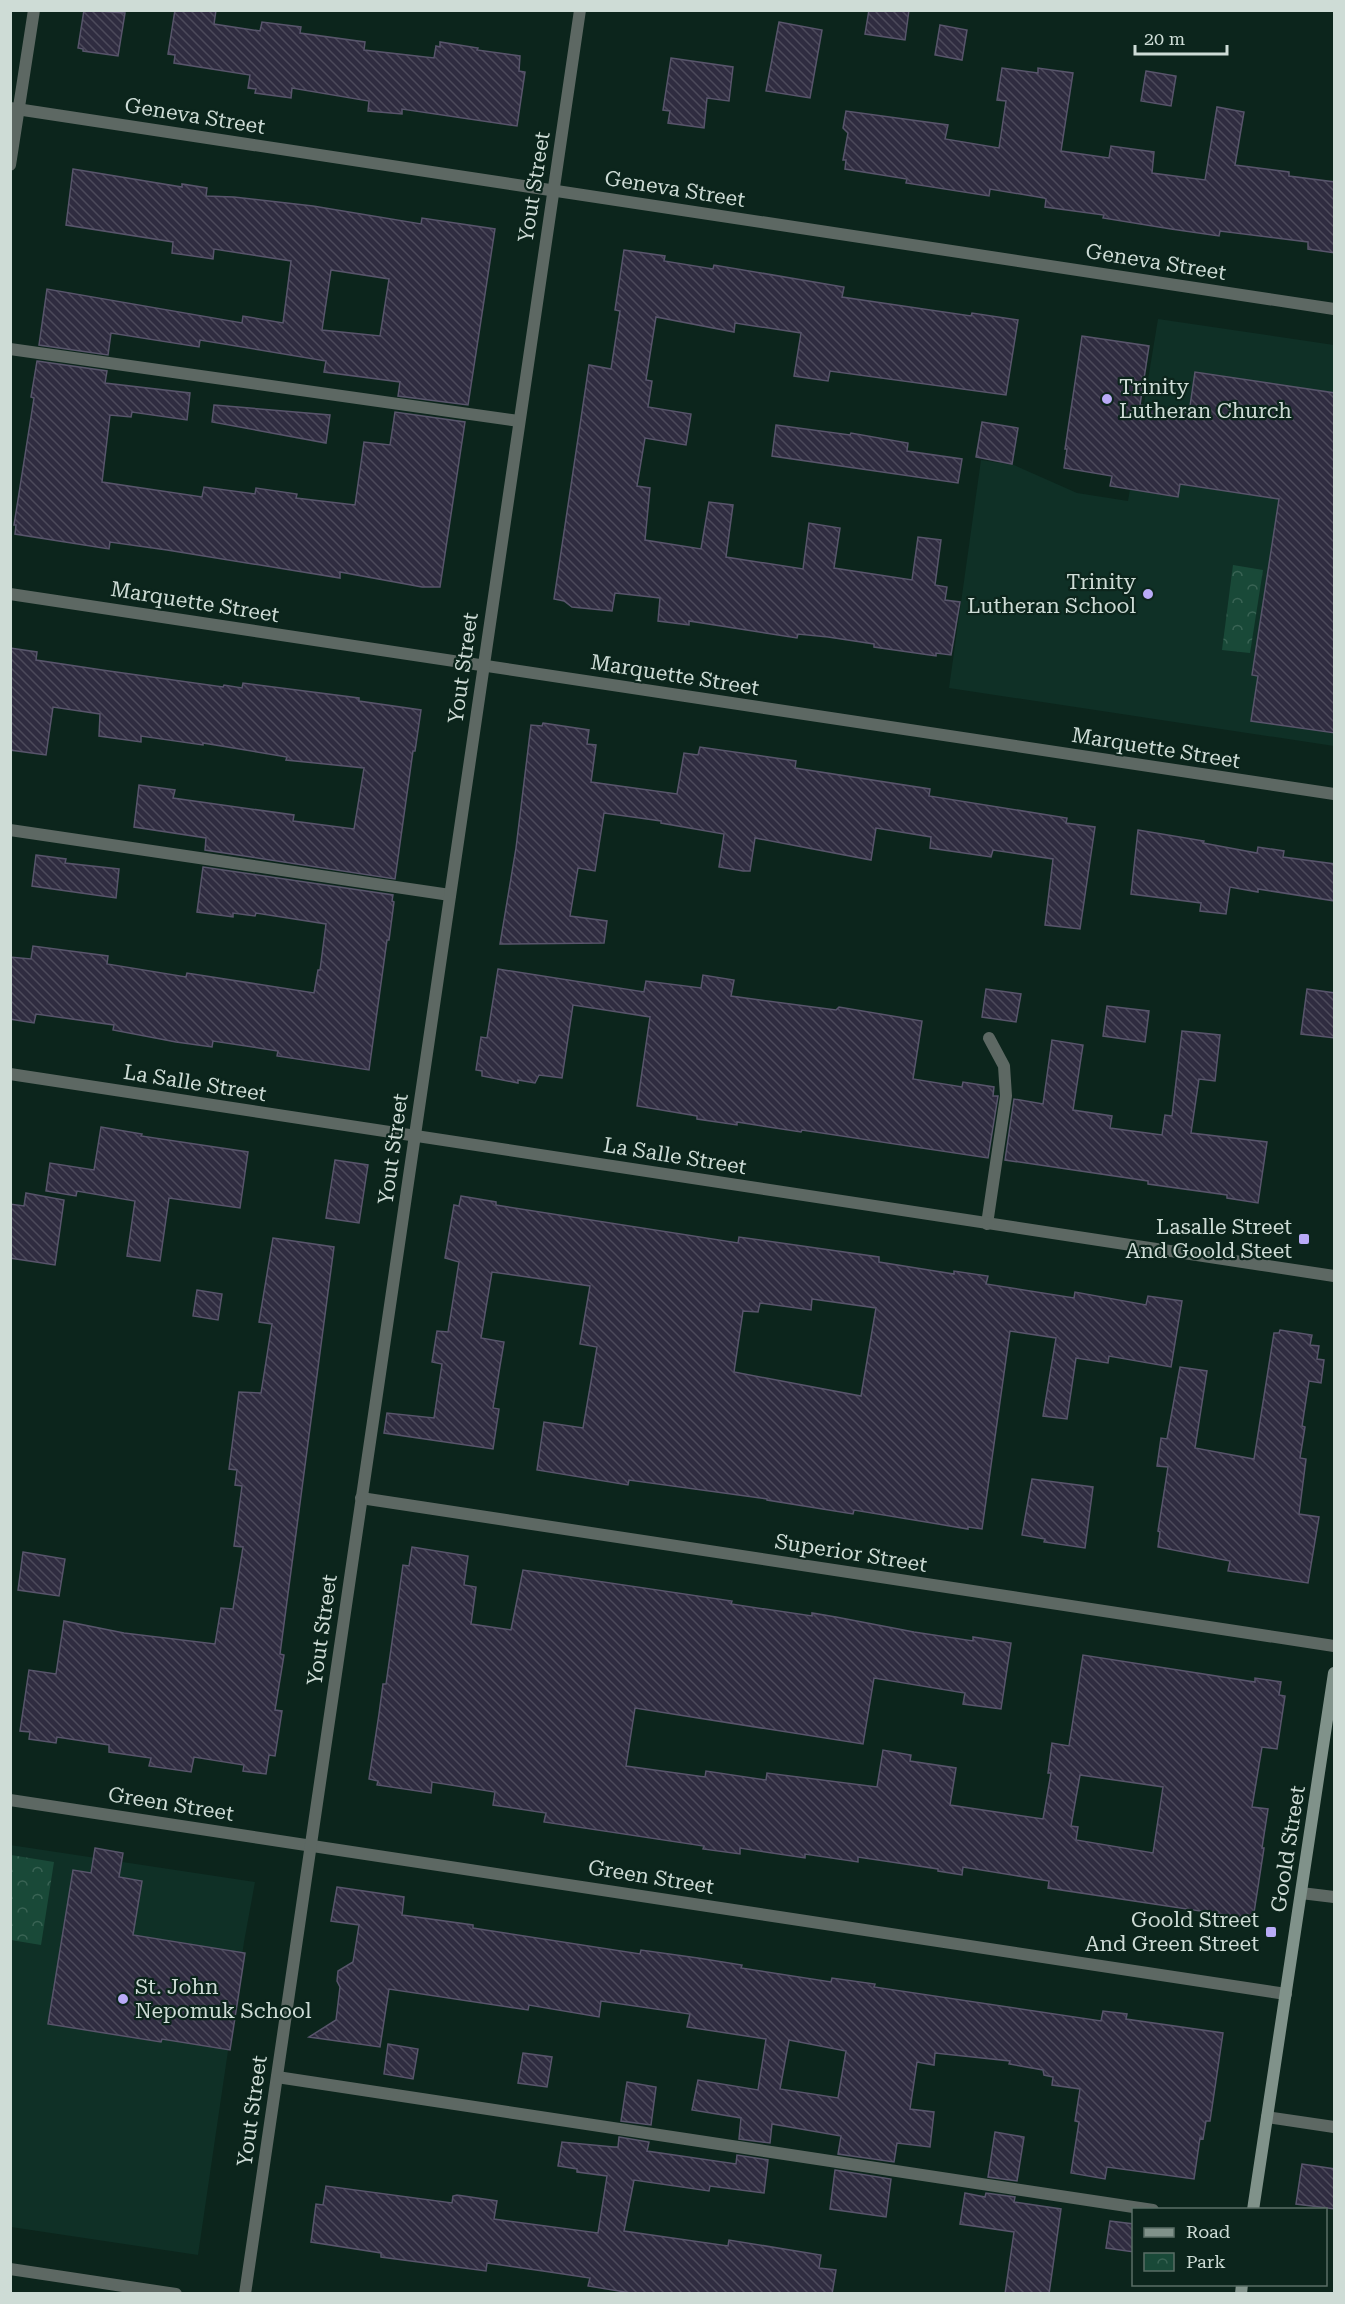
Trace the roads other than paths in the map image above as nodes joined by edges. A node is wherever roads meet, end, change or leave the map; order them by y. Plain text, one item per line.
1 (34, 10) edge
2 (580, 10) edge
3 (15, 109) edge
4 (10, 165) edge
5 (553, 191) junction
6 (1335, 309) edge
7 (10, 349) edge
8 (519, 422) junction
9 (10, 594) edge
10 (483, 666) junction
11 (1335, 794) edge
12 (10, 830) edge
13 (450, 895) junction
14 (989, 1038) dead end
15 (10, 1074) edge
16 (414, 1137) junction
17 (987, 1224) junction
18 (1335, 1276) edge
19 (361, 1498) junction
20 (1335, 1646) edge
21 (1335, 1673) edge
22 (10, 1800) edge
23 (310, 1845) junction
24 (1301, 1893) junction
25 (1335, 1897) edge
26 (1286, 1994) junction
27 (277, 2077) junction
28 (1267, 2117) junction
29 (1335, 2127) edge
30 (1140, 2208) edge
31 (1253, 2208) edge
32 (10, 2269) edge
33 (176, 2294) edge
34 (245, 2294) edge

1 - 3 street
2 - 5 street, Yout Street
3 - 4 street
3 - 5 street, Geneva Street
5 - 6 street, Geneva Street
5 - 8 street, Yout Street
7 - 8 street
8 - 10 street, Yout Street
9 - 10 street, Marquette Street
10 - 11 street, Marquette Street
10 - 13 street, Yout Street
12 - 13 street
13 - 16 street, Yout Street
14 - 17 street
15 - 16 street, La Salle Street
16 - 17 street, La Salle Street
16 - 19 street, Yout Street
17 - 18 street, La Salle Street
19 - 20 street, Superior Street
19 - 23 street, Yout Street
21 - 24 street, Goold Street
22 - 23 street, Green Street
23 - 26 street, Green Street
23 - 27 street, Yout Street
24 - 25 street
24 - 26 street, Goold Street
26 - 28 street, Goold Street
27 - 30 street
27 - 34 street, Yout Street
28 - 29 street
28 - 31 street, Goold Street
32 - 33 street

